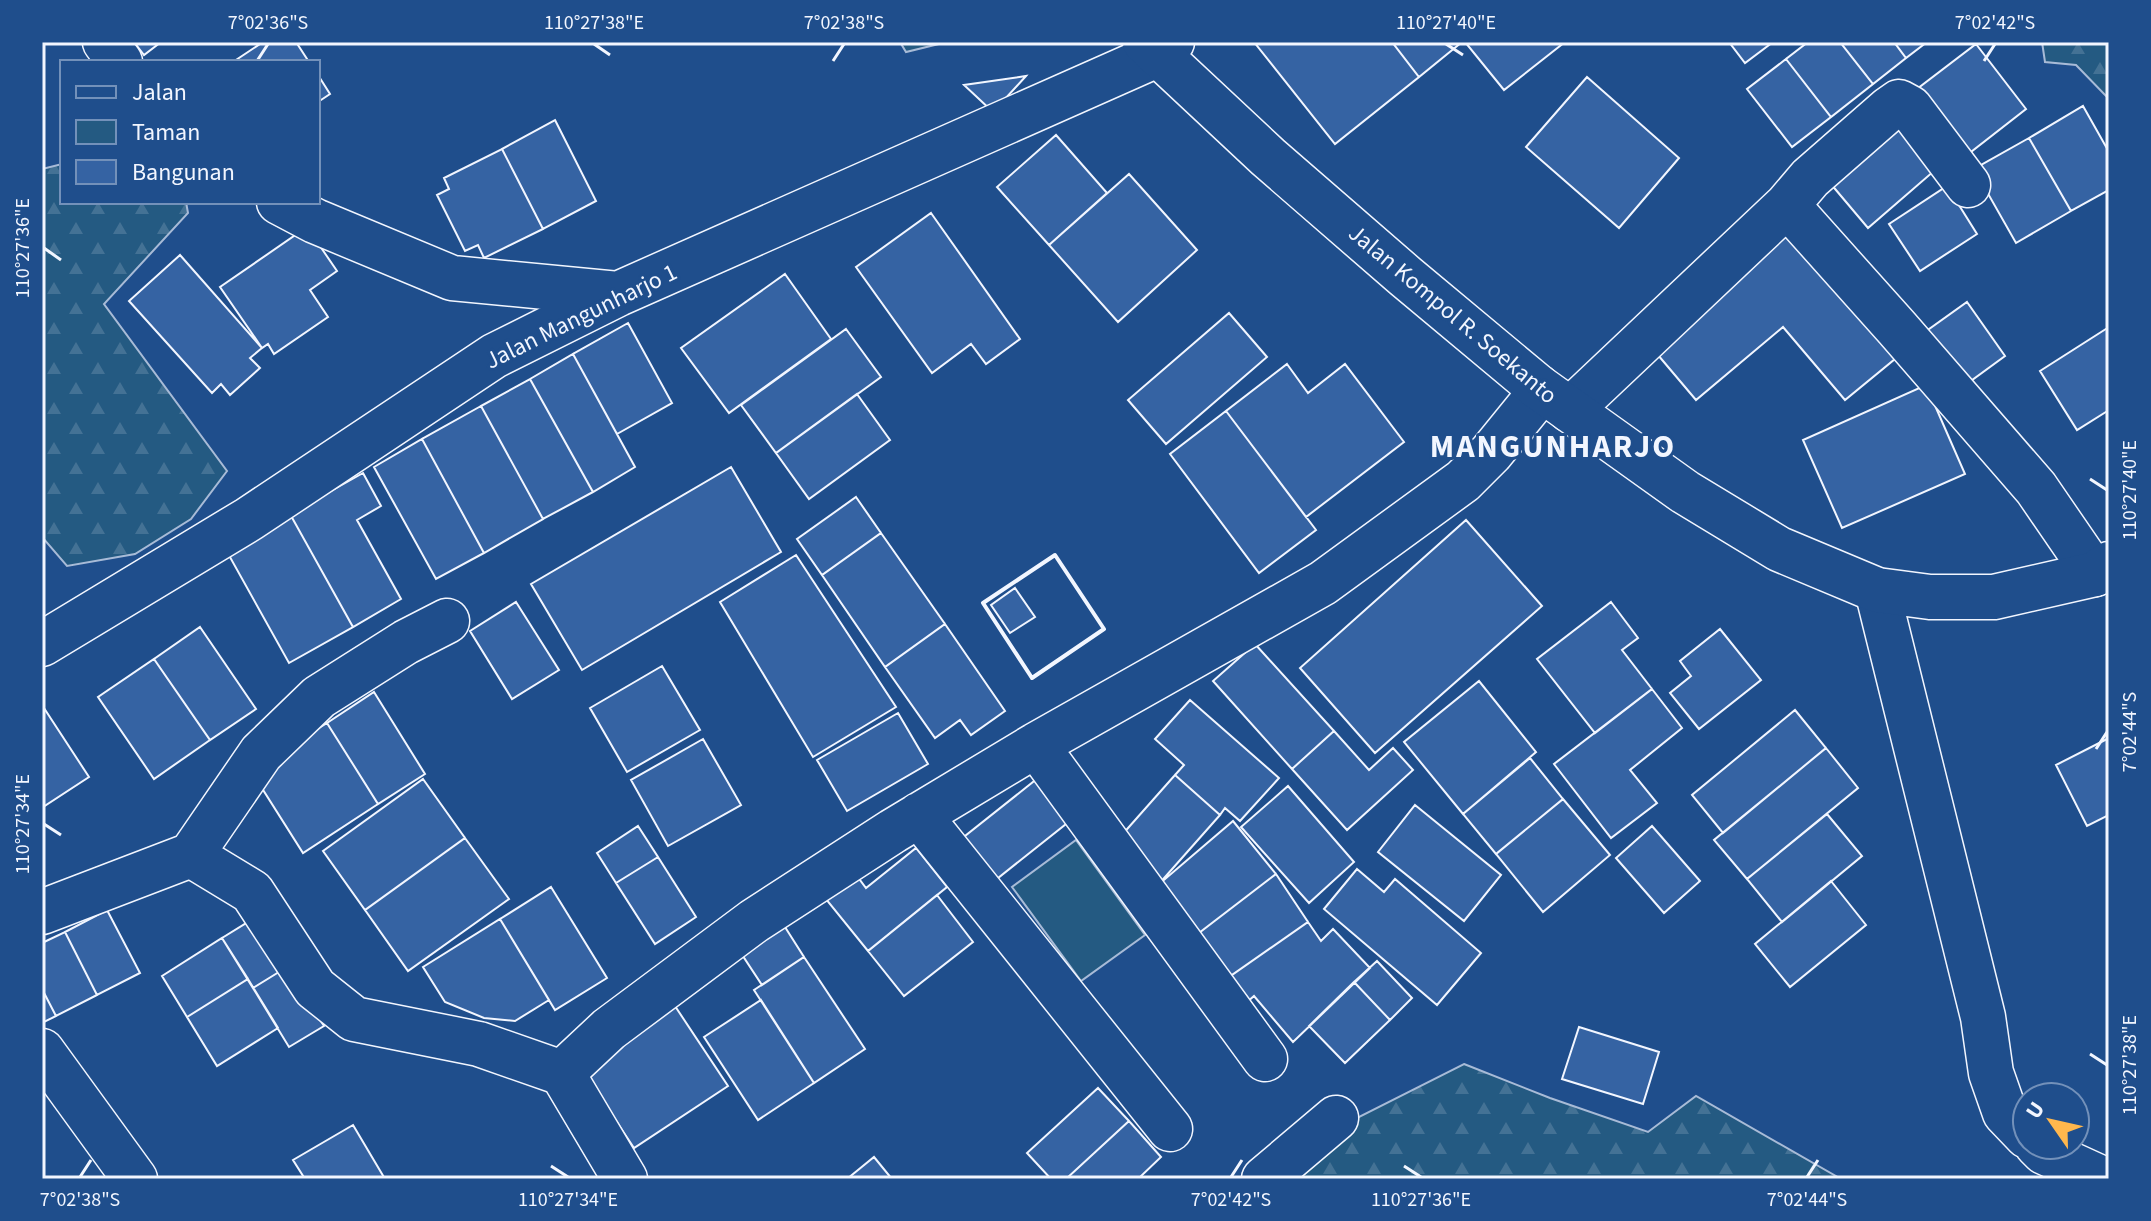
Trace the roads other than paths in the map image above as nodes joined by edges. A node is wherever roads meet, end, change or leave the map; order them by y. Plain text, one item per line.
1 (105, 42) edge
2 (1158, 46) edge
3 (118, 60) edge
4 (1968, 185) dead end
5 (283, 204) edge
6 (1787, 205) junction
7 (618, 294) junction
8 (1554, 399) junction
9 (2102, 569) edge
10 (1877, 590) junction
11 (447, 621) dead end
12 (42, 644) edge
13 (1036, 745) junction
14 (919, 815) junction
15 (191, 855) junction
16 (42, 912) edge
17 (43, 1053) edge
18 (1265, 1059) dead end
19 (562, 1073) junction
20 (1336, 1118) dead end
21 (2011, 1119) edge
22 (1170, 1129) dead end
23 (2064, 1161) edge
24 (135, 1179) edge
25 (625, 1179) edge
26 (1264, 1179) edge
27 (2103, 1179) edge

1 - 3 street
2 - 7 street, Jalan Mangunharjo 1
2 - 8 street, Jalan Kompol R. Soekanto
4 - 6 street
5 - 7 street
6 - 8 street
6 - 9 street
7 - 12 street, Jalan Mangunharjo 1
8 - 10 street, Jalan Kompol R. Soekanto
8 - 13 street
9 - 10 street, Jalan Kompol R. Soekanto
10 - 21 street
11 - 15 street
13 - 14 street
13 - 18 street
14 - 19 street
14 - 22 street
15 - 16 street
15 - 19 street
17 - 24 street
19 - 25 street
20 - 26 street
23 - 27 street

